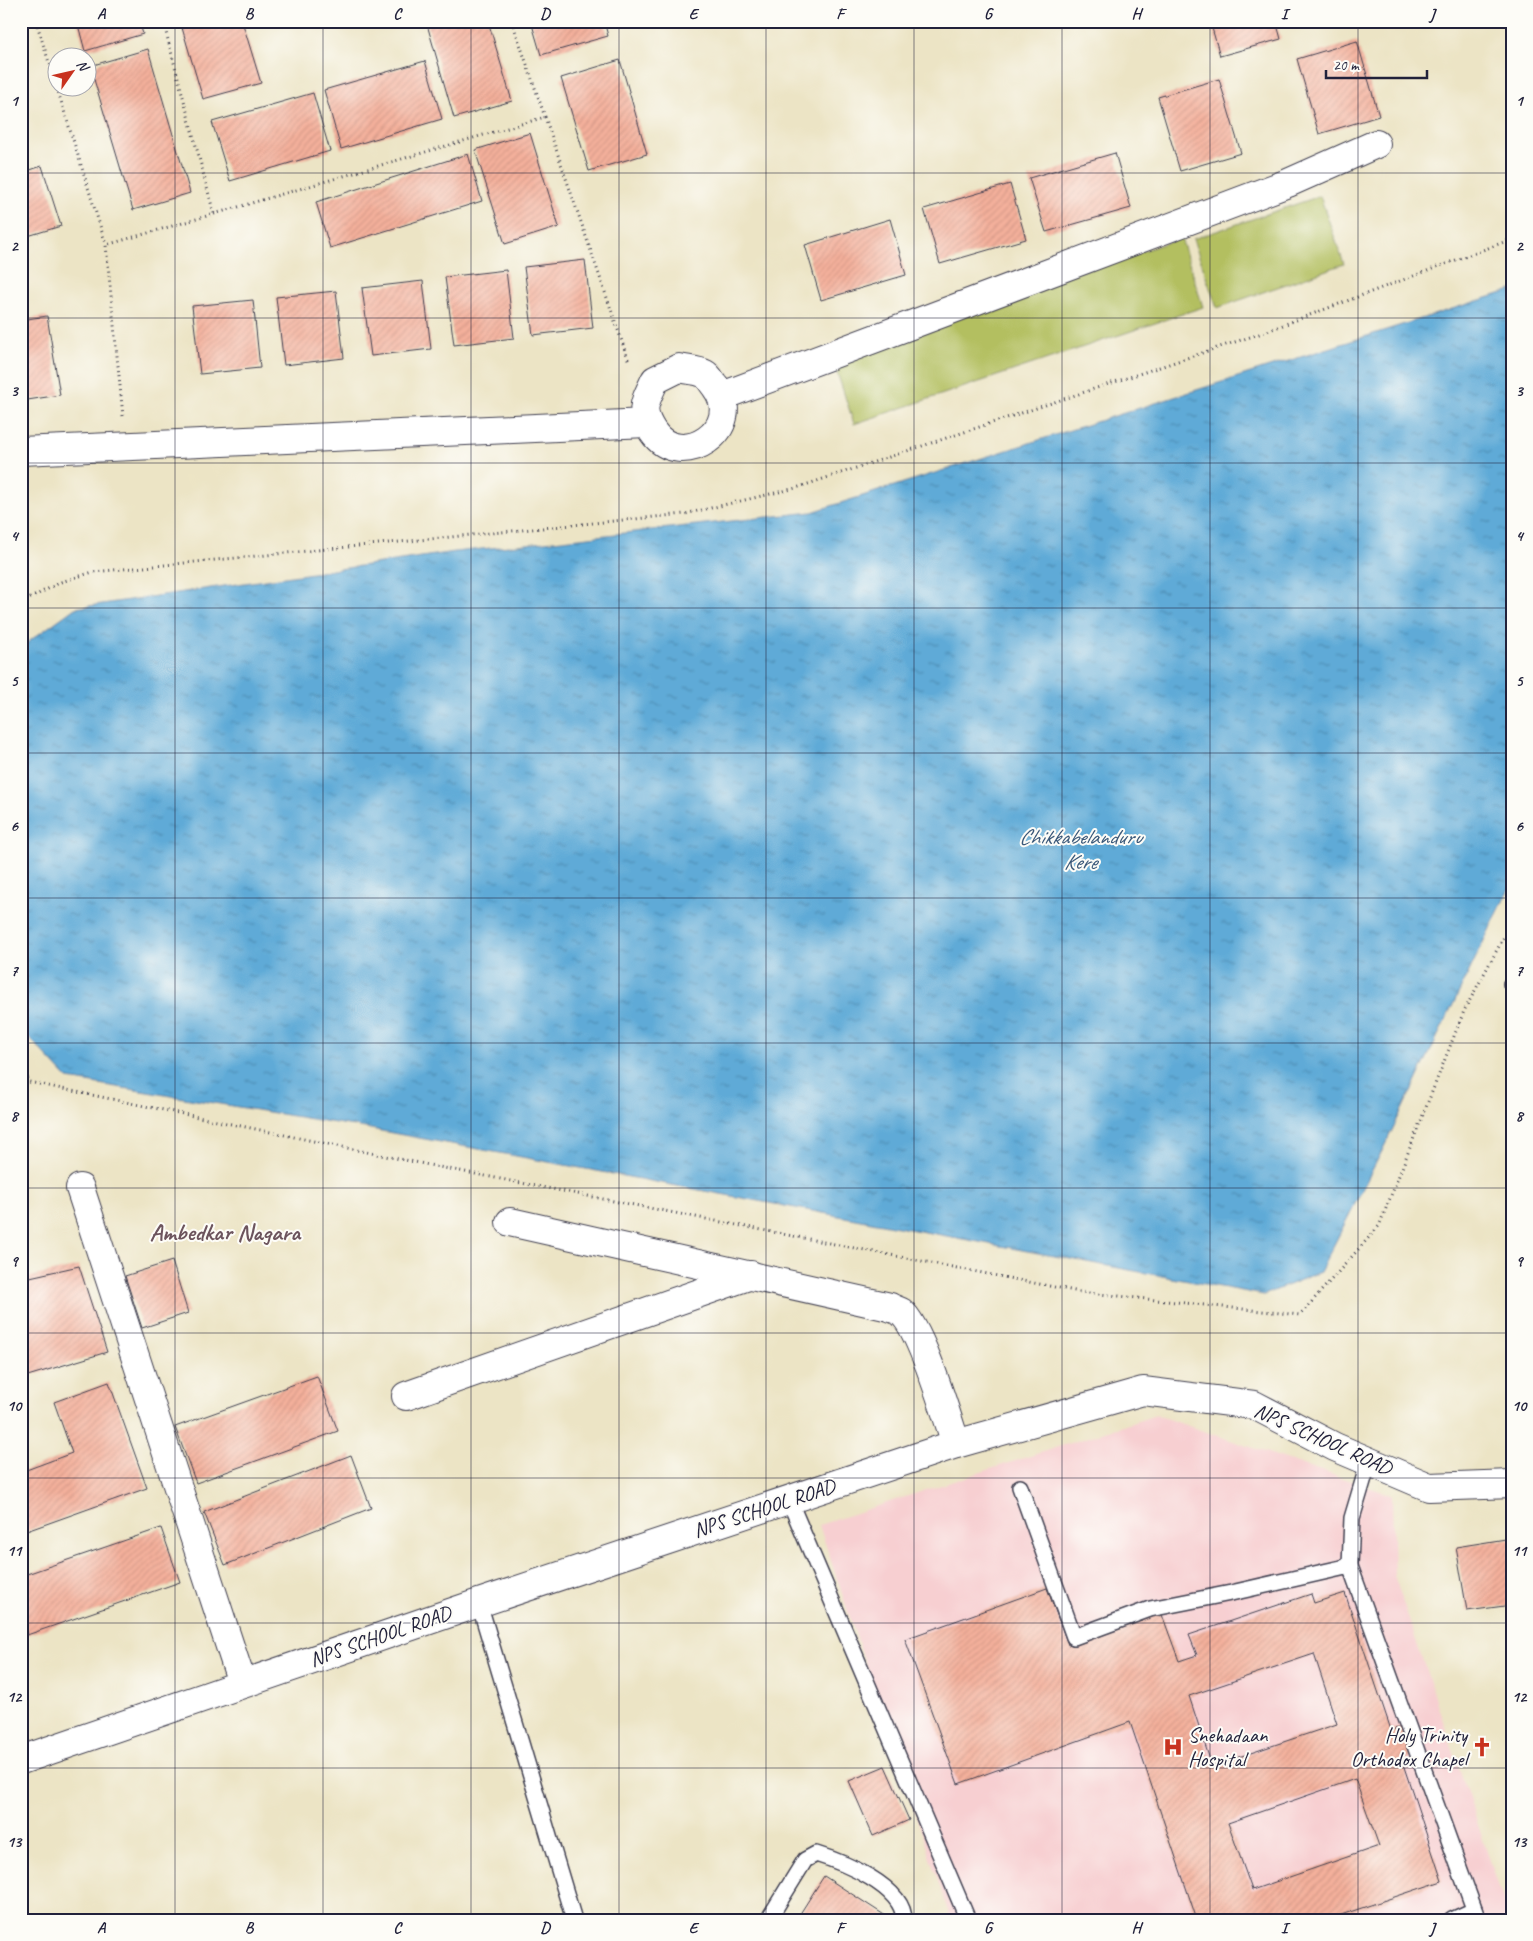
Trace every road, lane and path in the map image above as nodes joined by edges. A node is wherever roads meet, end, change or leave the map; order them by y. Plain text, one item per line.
1 (36, 21) edge
2 (162, 21) edge
3 (512, 21) edge
4 (545, 117) junction
5 (1376, 144) dead end
6 (214, 214) junction
7 (1512, 239) edge
8 (106, 245) junction
9 (722, 396) junction
10 (645, 413) junction
11 (126, 446) junction
12 (21, 451) edge
13 (21, 603) edge
14 (1512, 922) edge
15 (21, 1064) edge
16 (80, 1188) dead end
17 (510, 1222) dead end
18 (751, 1275) junction
19 (406, 1396) dead end
20 (956, 1444) junction
21 (1369, 1461) junction
22 (1512, 1484) edge
23 (1020, 1487) dead end
24 (789, 1500) junction
25 (1350, 1566) junction
26 (479, 1603) junction
27 (242, 1683) junction
28 (21, 1760) edge
29 (1473, 1916) edge
30 (574, 1920) edge
31 (768, 1920) edge
32 (904, 1920) edge
33 (968, 1920) edge
34 (1452, 1920) edge

1 - 8 path
2 - 6 path
3 - 4 path
4 - 6 path
4 - 10 path
5 - 9 street
6 - 8 path
7 - 13 path
8 - 11 path
9 - 10 street
9 - 10 street
10 - 11 street
11 - 12 street
14 - 15 path
16 - 27 street
17 - 18 street
18 - 19 street
18 - 20 street
20 - 21 street, NPS SCHOOL ROAD
20 - 24 street, NPS SCHOOL ROAD
21 - 22 street, NPS SCHOOL ROAD
21 - 25 lane
23 - 25 lane
24 - 26 street, NPS SCHOOL ROAD
24 - 33 lane
25 - 29 lane
26 - 27 street, NPS SCHOOL ROAD
26 - 30 lane
27 - 28 street, NPS SCHOOL ROAD
29 - 34 lane
31 - 32 lane

